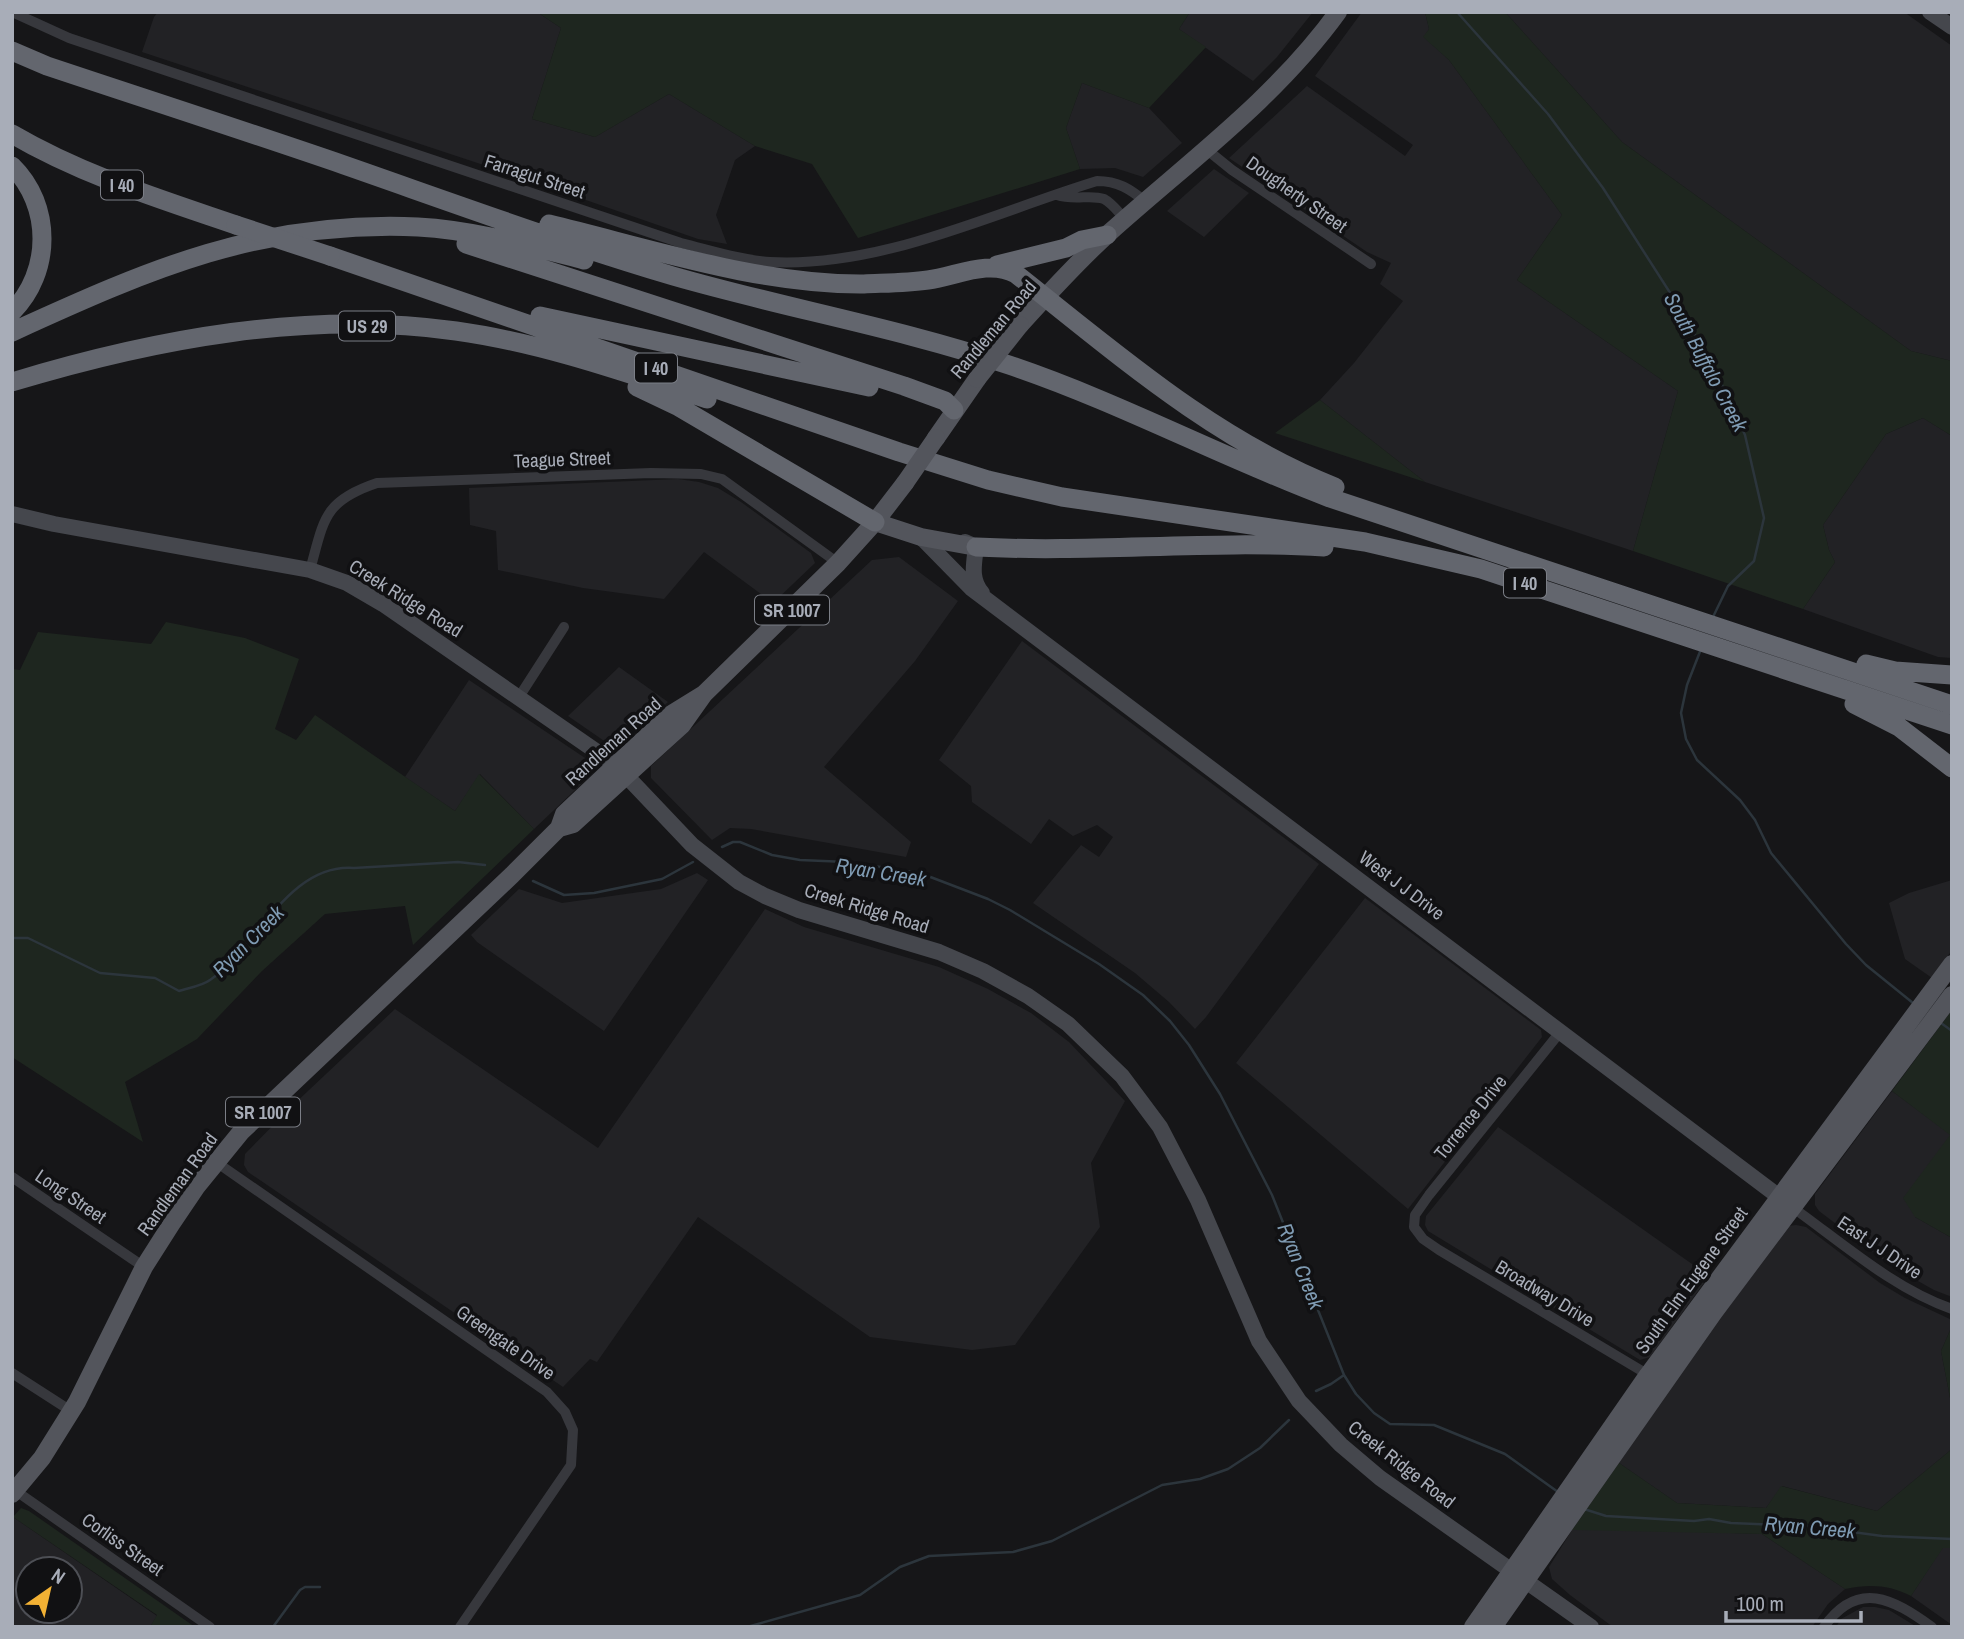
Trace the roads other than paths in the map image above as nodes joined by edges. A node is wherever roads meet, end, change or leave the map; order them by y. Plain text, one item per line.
1 (12, 12) edge
2 (1339, 12) edge
3 (1930, 12) edge
4 (1952, 27) edge
5 (12, 51) edge
6 (12, 134) edge
7 (1206, 149) junction
8 (342, 165) junction
9 (12, 166) edge
10 (1058, 195) junction
11 (1146, 202) junction
12 (1125, 219) junction
13 (395, 228) junction
14 (1107, 235) junction
15 (1371, 264) dead end
16 (989, 267) junction
17 (674, 276) junction
18 (413, 283) junction
19 (1046, 297) junction
20 (12, 312) edge
21 (12, 332) edge
22 (562, 354) junction
23 (12, 382) edge
24 (954, 410) junction
25 (899, 452) junction
26 (12, 514) edge
27 (878, 519) junction
28 (1410, 525) junction
29 (921, 537) junction
30 (1366, 541) junction
31 (976, 547) junction
32 (838, 563) junction
33 (310, 570) junction
34 (986, 598) junction
35 (1685, 626) junction
36 (564, 627) dead end
37 (1825, 673) junction
38 (1952, 675) edge
39 (519, 697) junction
40 (1952, 705) edge
41 (1952, 725) edge
42 (1952, 768) edge
43 (621, 770) junction
44 (1952, 964) edge
45 (1947, 991) edge
46 (1561, 1031) junction
47 (216, 1162) junction
48 (12, 1177) edge
49 (1785, 1202) junction
50 (1414, 1227) joint
51 (144, 1267) junction
52 (1952, 1309) edge
53 (12, 1373) edge
54 (1655, 1379) junction
55 (71, 1410) junction
56 (14, 1493) edge
57 (1520, 1575) junction
58 (210, 1627) edge
59 (460, 1627) edge
60 (1473, 1627) edge
61 (1493, 1627) edge
62 (1591, 1627) edge
63 (1824, 1627) edge
64 (1932, 1627) edge

1 - 10 street, Farragut Street
2 - 7 main road, Randleman Road
3 - 4 main road
5 - 8 highway, I 40
6 - 18 highway, I 40, bridge
7 - 11 main road, Randleman Road
7 - 15 street, Dougherty Street
8 - 16 highway
8 - 17 highway, I 40
9 - 20 highway
10 - 11 street, Farragut Street
10 - 12 street, Farragut Street
11 - 12 main road, Randleman Road
12 - 14 main road, Randleman Road
13 - 17 highway
13 - 21 highway
13 - 24 highway
14 - 16 highway
14 - 19 main road, Randleman Road
16 - 19 highway
17 - 28 highway, I 40
18 - 24 highway
18 - 25 highway, I 40
19 - 24 main road, Randleman Road, bridge
19 - 28 highway
22 - 23 highway, US 29
22 - 25 highway, US 29
22 - 27 highway
24 - 27 main road, Randleman Road / SR 1007, bridge
25 - 30 highway, I 40
26 - 33 main road, Creek Ridge Road
27 - 29 main road, West J J Drive
27 - 31 main road
27 - 32 main road, Randleman Road / SR 1007
28 - 35 highway, I 40
29 - 31 main road, West J J Drive
29 - 34 main road, West J J Drive
30 - 31 highway
30 - 35 highway, I 40
31 - 34 main road
32 - 33 street, Teague Street
32 - 43 main road, Randleman Road / SR 1007
33 - 39 main road, Creek Ridge Road
34 - 46 main road, West J J Drive
35 - 37 highway, I 40
36 - 39 street
37 - 38 highway
37 - 40 highway, I 40
37 - 41 highway, I 40
37 - 42 highway
39 - 43 main road, Creek Ridge Road
43 - 47 main road, Randleman Road / SR 1007
43 - 57 main road, Creek Ridge Road
44 - 45 main road, South Elm Eugene Street
45 - 49 main road, South Elm Eugene Street
46 - 49 main road, West J J Drive
46 - 50 street, Torrence Drive
47 - 51 main road, Randleman Road / SR 1007
47 - 59 street, Greengate Drive
48 - 51 street, Long Street
49 - 52 street, East J J Drive
49 - 54 main road, South Elm Eugene Street
50 - 54 street, Broadway Drive
51 - 55 main road, Randleman Road / SR 1007
53 - 55 street
54 - 57 main road, South Elm Eugene Street
55 - 56 main road, Randleman Road / SR 1007
56 - 58 street, Corliss Street
57 - 60 main road, South Elm Eugene Street
57 - 61 main road, South Elm Eugene Street
57 - 62 main road, Creek Ridge Road
63 - 64 street

